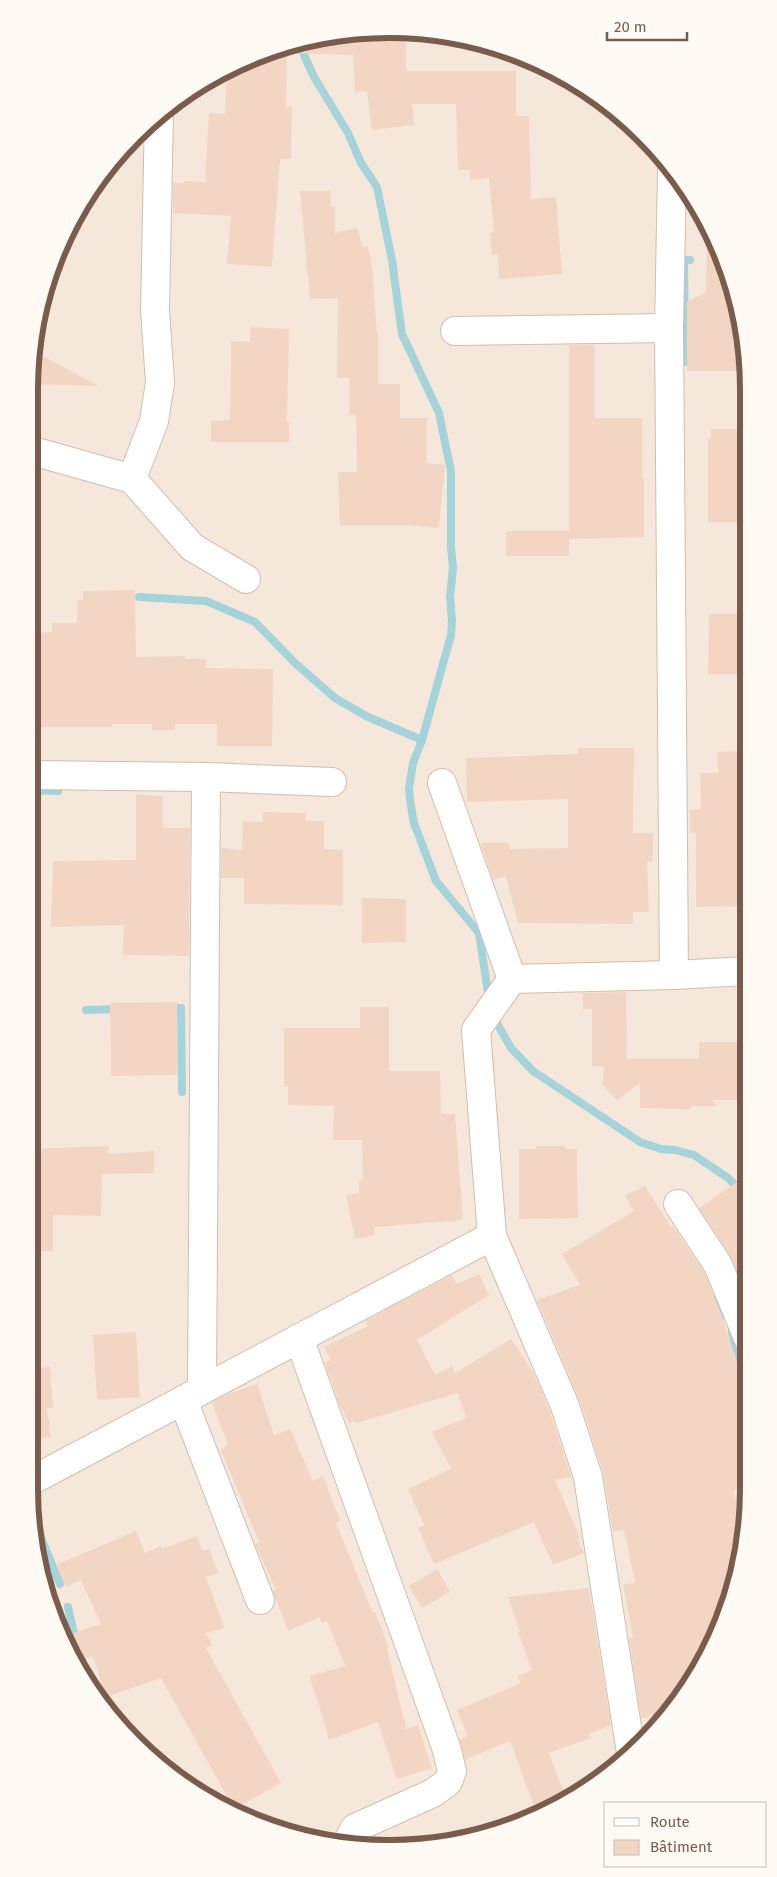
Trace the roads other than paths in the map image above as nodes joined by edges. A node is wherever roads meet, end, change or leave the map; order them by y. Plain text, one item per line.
1 (159, 124) edge
2 (672, 182) edge
3 (669, 328) junction
4 (455, 331) dead end
5 (38, 453) edge
6 (132, 479) junction
7 (246, 579) dead end
8 (38, 775) edge
9 (206, 777) junction
10 (332, 782) dead end
11 (442, 784) dead end
12 (740, 971) edge
13 (674, 976) junction
14 (512, 979) junction
15 (678, 1204) dead end
16 (492, 1236) junction
17 (740, 1319) edge
18 (299, 1338) junction
19 (193, 1395) junction
20 (38, 1477) edge
21 (260, 1600) dead end
22 (630, 1744) edge
23 (350, 1837) edge

1 - 6 street
2 - 3 street
3 - 4 street
3 - 13 street
5 - 6 street
6 - 7 street
8 - 9 street
9 - 10 street
9 - 19 street
11 - 14 street
12 - 13 street
13 - 14 street
14 - 16 street
15 - 17 street
16 - 18 street
16 - 22 street
18 - 19 street
18 - 23 street
19 - 20 street
19 - 21 street

